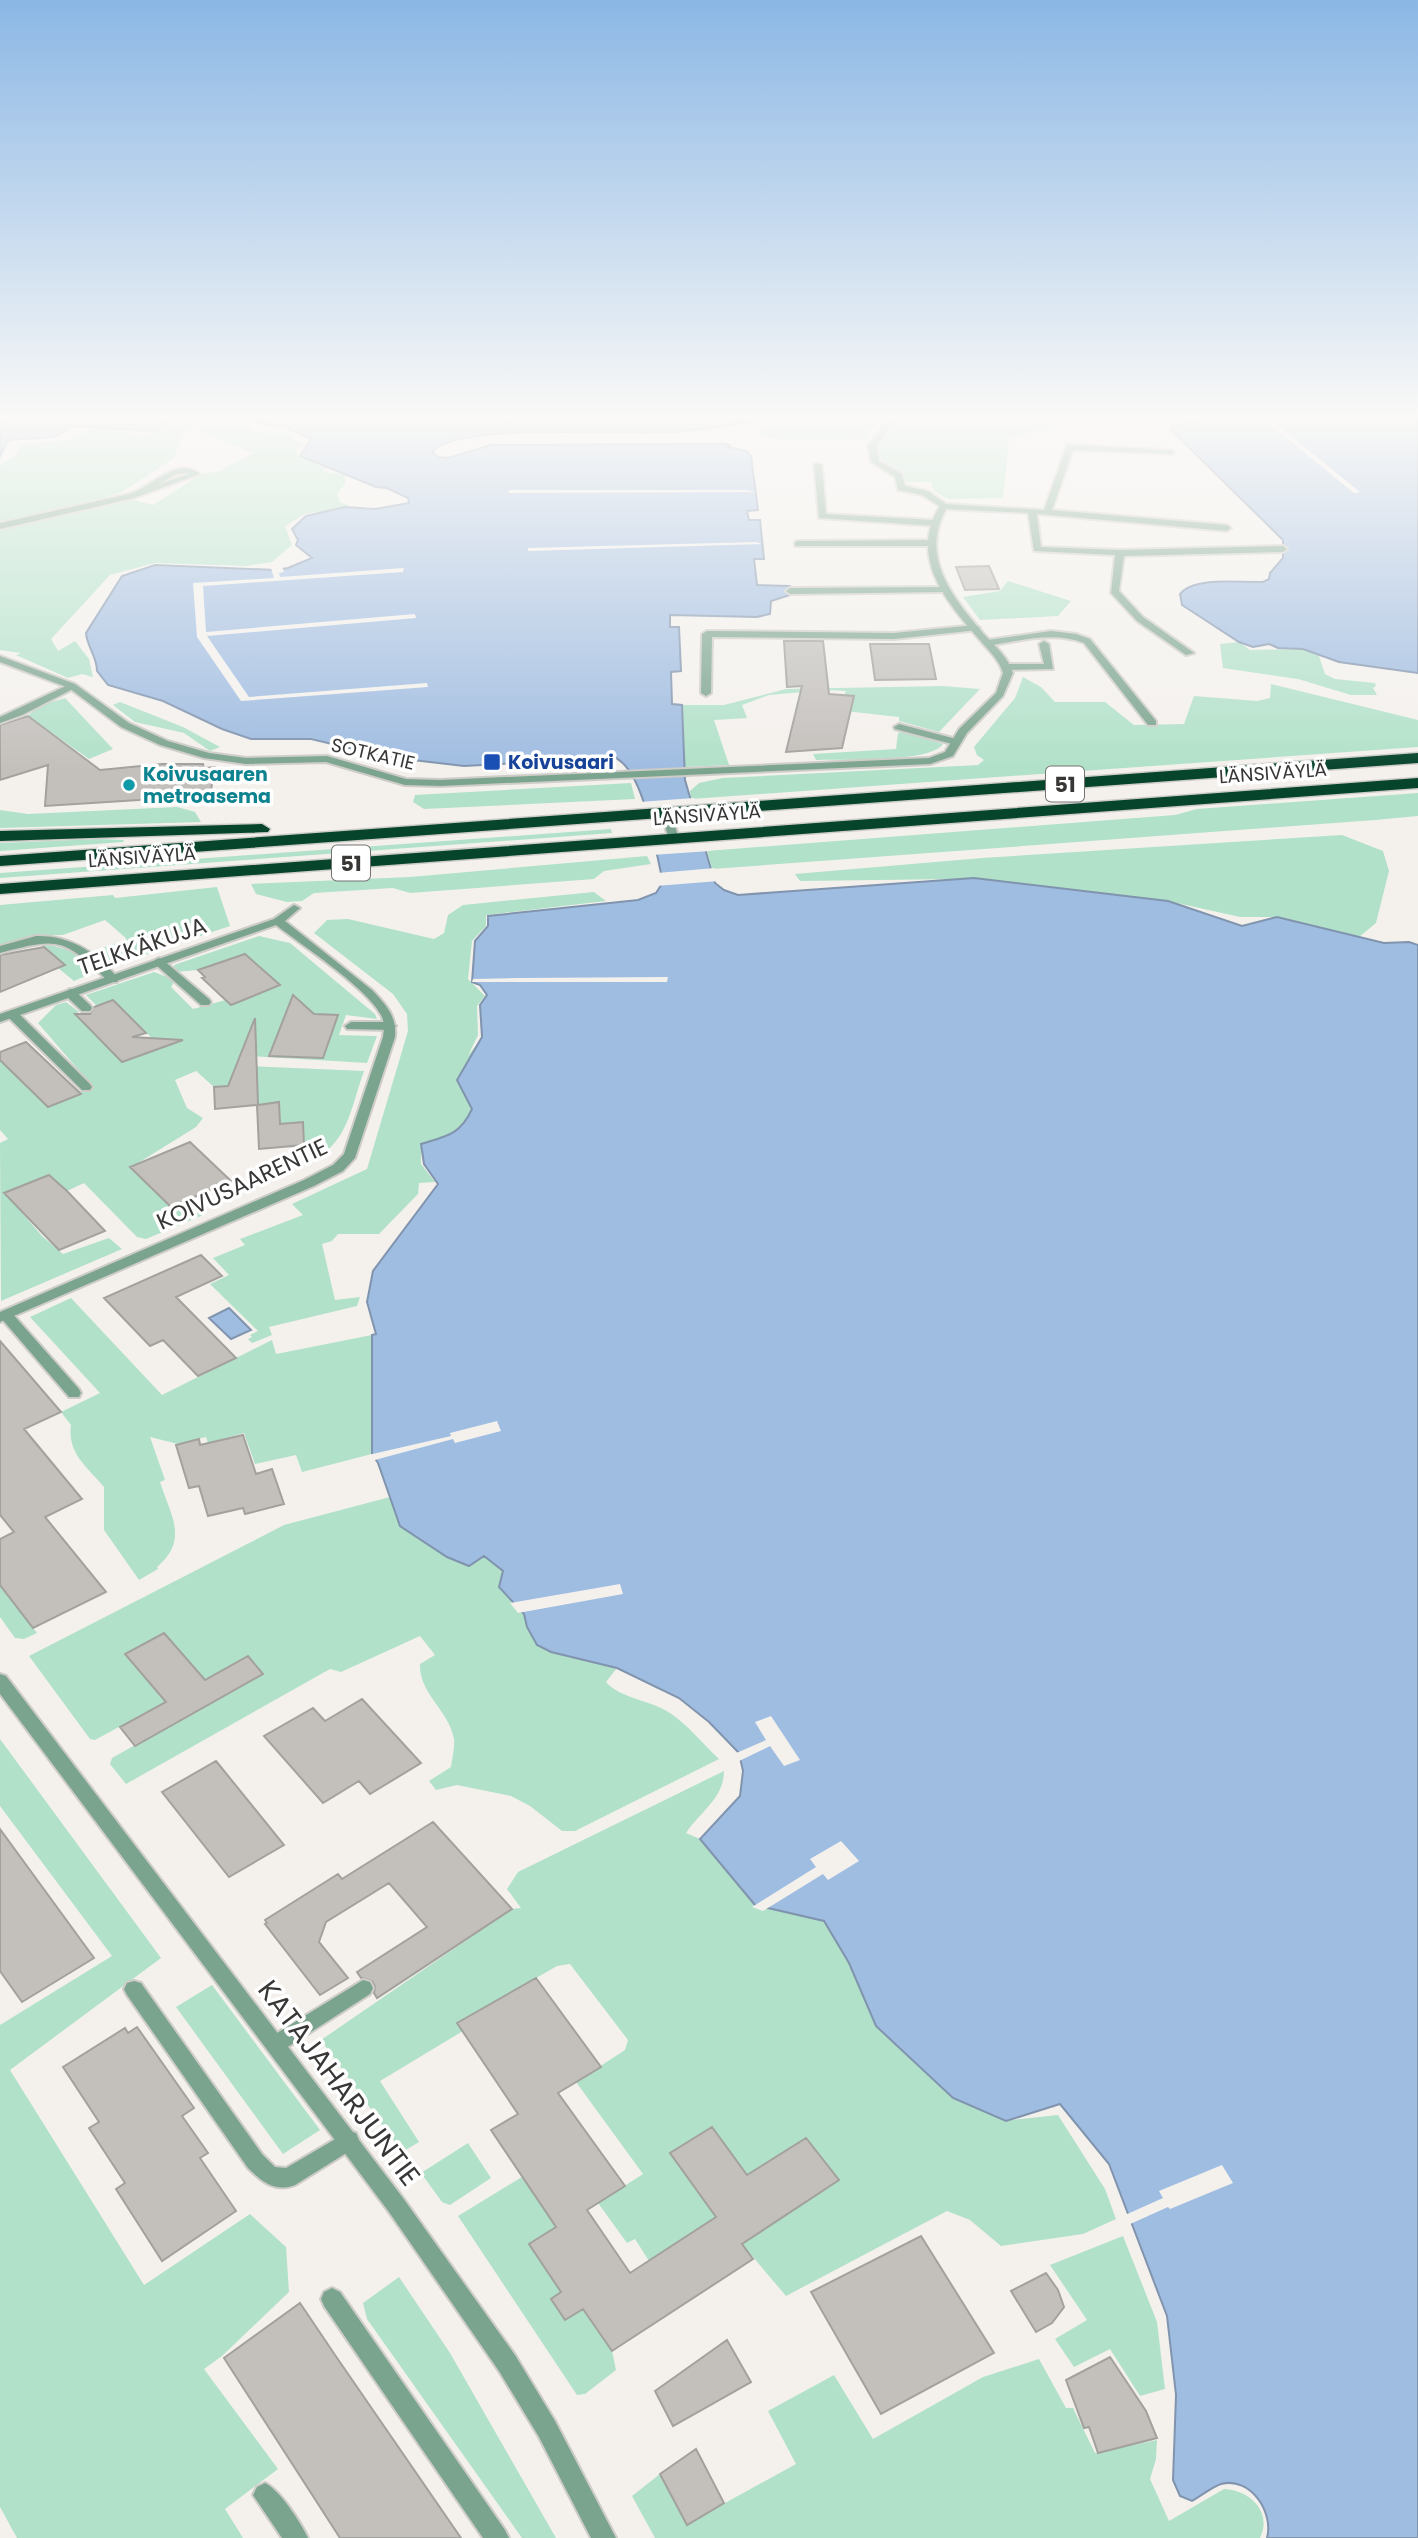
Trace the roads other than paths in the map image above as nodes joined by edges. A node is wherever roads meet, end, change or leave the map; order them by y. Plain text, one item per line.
1 (933, 534) edge
2 (1035, 534) edge
3 (932, 543) junction
4 (798, 544) dead end
5 (1283, 549) dead end
6 (1120, 552) junction
7 (943, 590) junction
8 (790, 591) dead end
9 (975, 628) junction
10 (987, 643) junction
11 (1044, 644) dead end
12 (1189, 653) dead end
13 (0, 659) edge
14 (1007, 667) junction
15 (72, 686) junction
16 (706, 693) dead end
17 (0, 720) edge
18 (1152, 723) dead end
19 (899, 727) dead end
20 (956, 742) junction
21 (1418, 758) edge
22 (1418, 783) edge
23 (666, 813) junction
24 (530, 823) junction
25 (0, 836) edge
26 (674, 839) junction
27 (0, 861) edge
28 (0, 889) edge
29 (294, 908) dead end
30 (278, 921) junction
31 (0, 950) edge
32 (159, 962) junction
33 (113, 979) junction
34 (70, 993) junction
35 (205, 1002) dead end
36 (86, 1008) dead end
37 (6, 1016) edge
38 (351, 1026) dead end
39 (390, 1026) junction
40 (86, 1087) dead end
41 (3, 1316) edge
42 (74, 1393) dead end
43 (0, 1681) edge
44 (363, 1988) dead end
45 (134, 1989) dead end
46 (276, 2044) junction
47 (349, 2140) junction
48 (332, 2299) dead end
49 (265, 2496) dead end
50 (296, 2538) edge
51 (497, 2538) edge
52 (604, 2538) edge

1 - 3 street
2 - 6 street
3 - 4 street
3 - 7 street
5 - 6 street
6 - 12 street
7 - 8 street
7 - 9 street
9 - 10 street
9 - 16 street
10 - 14 street
10 - 18 street
11 - 14 street
13 - 15 street, SOTKATIE
14 - 20 street
15 - 17 street
15 - 20 street, SOTKATIE
19 - 20 street
21 - 23 highway, LÄNSIVÄYLÄ / 51
22 - 26 highway, LÄNSIVÄYLÄ / 51
23 - 24 highway, LÄNSIVÄYLÄ / 51
23 - 26 street
24 - 25 highway
24 - 27 highway, LÄNSIVÄYLÄ / 51
26 - 28 highway, LÄNSIVÄYLÄ / 51
29 - 30 street, TELKKÄKUJA
30 - 32 street, TELKKÄKUJA
30 - 39 street
31 - 33 street
32 - 33 street, TELKKÄKUJA
32 - 35 street
33 - 34 street, TELKKÄKUJA
34 - 36 street
34 - 37 street, TELKKÄKUJA
37 - 40 street
38 - 39 street
39 - 41 street, KOIVUSAARENTIE
41 - 42 street
43 - 46 street, KATAJAHARJUNTIE
44 - 46 street
45 - 47 street
46 - 47 street, KATAJAHARJUNTIE
47 - 52 street, KATAJAHARJUNTIE
48 - 51 street
49 - 50 street

